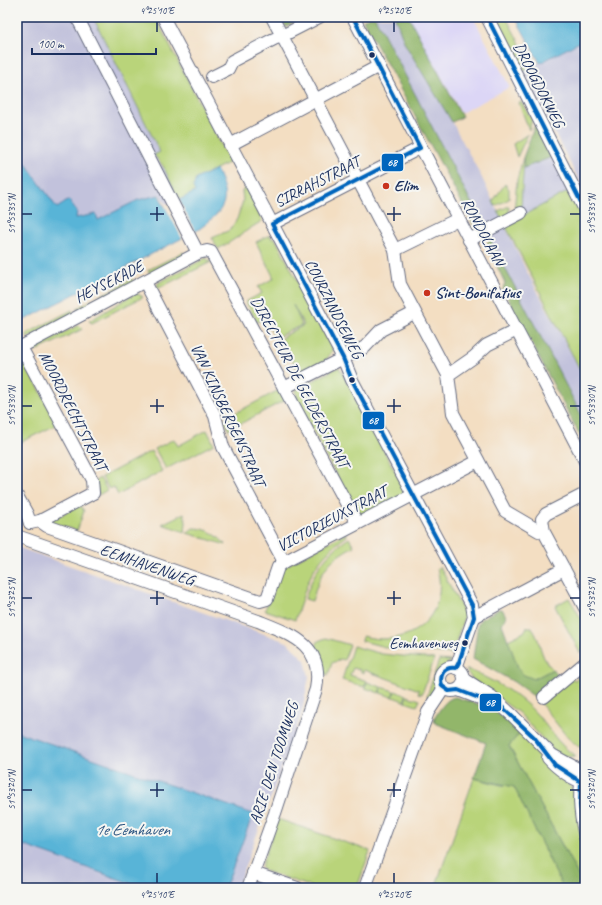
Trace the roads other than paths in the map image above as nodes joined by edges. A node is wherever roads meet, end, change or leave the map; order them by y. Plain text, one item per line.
1 (77, 17) edge
2 (163, 17) edge
3 (272, 17) edge
4 (319, 17) edge
5 (353, 17) edge
6 (487, 17) edge
7 (282, 36) junction
8 (379, 66) junction
9 (212, 77) dead end
10 (315, 100) junction
11 (230, 145) junction
12 (420, 148) junction
13 (357, 180) junction
14 (585, 210) edge
15 (521, 213) dead end
16 (458, 219) junction
17 (272, 224) junction
18 (469, 240) junction
19 (394, 250) junction
20 (198, 253) junction
21 (145, 282) junction
22 (414, 313) junction
23 (517, 330) junction
24 (19, 348) edge
25 (342, 358) junction
26 (448, 375) junction
27 (284, 388) junction
28 (478, 461) junction
29 (585, 461) edge
30 (585, 494) edge
31 (413, 495) junction
32 (17, 496) edge
33 (35, 522) junction
34 (357, 523) junction
35 (544, 532) junction
36 (21, 537) edge
37 (284, 562) junction
38 (564, 568) junction
39 (585, 608) edge
40 (474, 617) junction
41 (307, 647) joint
42 (585, 663) edge
43 (456, 668) junction
44 (464, 679) junction
45 (444, 688) junction
46 (458, 690) junction
47 (544, 697) dead end
48 (502, 707) junction
49 (584, 775) edge
50 (585, 837) edge
51 (253, 873) junction
52 (248, 888) edge
53 (297, 888) edge
54 (365, 888) edge

1 - 20 street
2 - 11 street, COURZANDSEWEG
3 - 7 street
4 - 7 street
5 - 8 street, RONDOLAAN
6 - 14 street, DROOGDOKWEG
7 - 9 street
7 - 10 street
8 - 10 street
8 - 12 street, RONDOLAAN
10 - 11 street
10 - 13 street
11 - 17 street, COURZANDSEWEG
12 - 13 street, SIRRAHSTRAAT
12 - 16 street, RONDOLAAN
13 - 17 street, SIRRAHSTRAAT
13 - 19 street
15 - 18 street
16 - 18 street, RONDOLAAN
16 - 19 street
17 - 25 street, COURZANDSEWEG
18 - 23 street, RONDOLAAN
19 - 22 street
20 - 21 street, HEYSEKADE
20 - 27 street, DIRECTEUR DE GELDERSTRAAT
21 - 24 street, HEYSEKADE
21 - 37 street, VAN KINSBERGENSTRAAT
22 - 25 street
22 - 26 street
23 - 26 street
23 - 29 street, RONDOLAAN
24 - 33 street, MOORDRECHTSTRAAT
25 - 27 street
25 - 31 street, COURZANDSEWEG
26 - 28 street
27 - 34 street, DIRECTEUR DE GELDERSTRAAT
28 - 31 street, VICTORIEUXSTRAAT
28 - 35 street
30 - 35 street
31 - 34 street, VICTORIEUXSTRAAT
31 - 40 street, COURZANDSEWEG
32 - 33 street
33 - 36 street
33 - 37 street, VICTORIEUXSTRAAT
34 - 37 street, VICTORIEUXSTRAAT
35 - 38 street
36 - 41 street, EEMHAVENWEG
38 - 39 street
38 - 40 street
40 - 43 street
41 - 51 street, ARIE DEN TOOMWEG
42 - 47 street
43 - 44 street
43 - 45 street
44 - 46 street
44 - 48 street
45 - 46 street
45 - 54 street
46 - 48 street
48 - 49 street
49 - 50 street
51 - 52 street, ARIE DEN TOOMWEG
51 - 53 street

